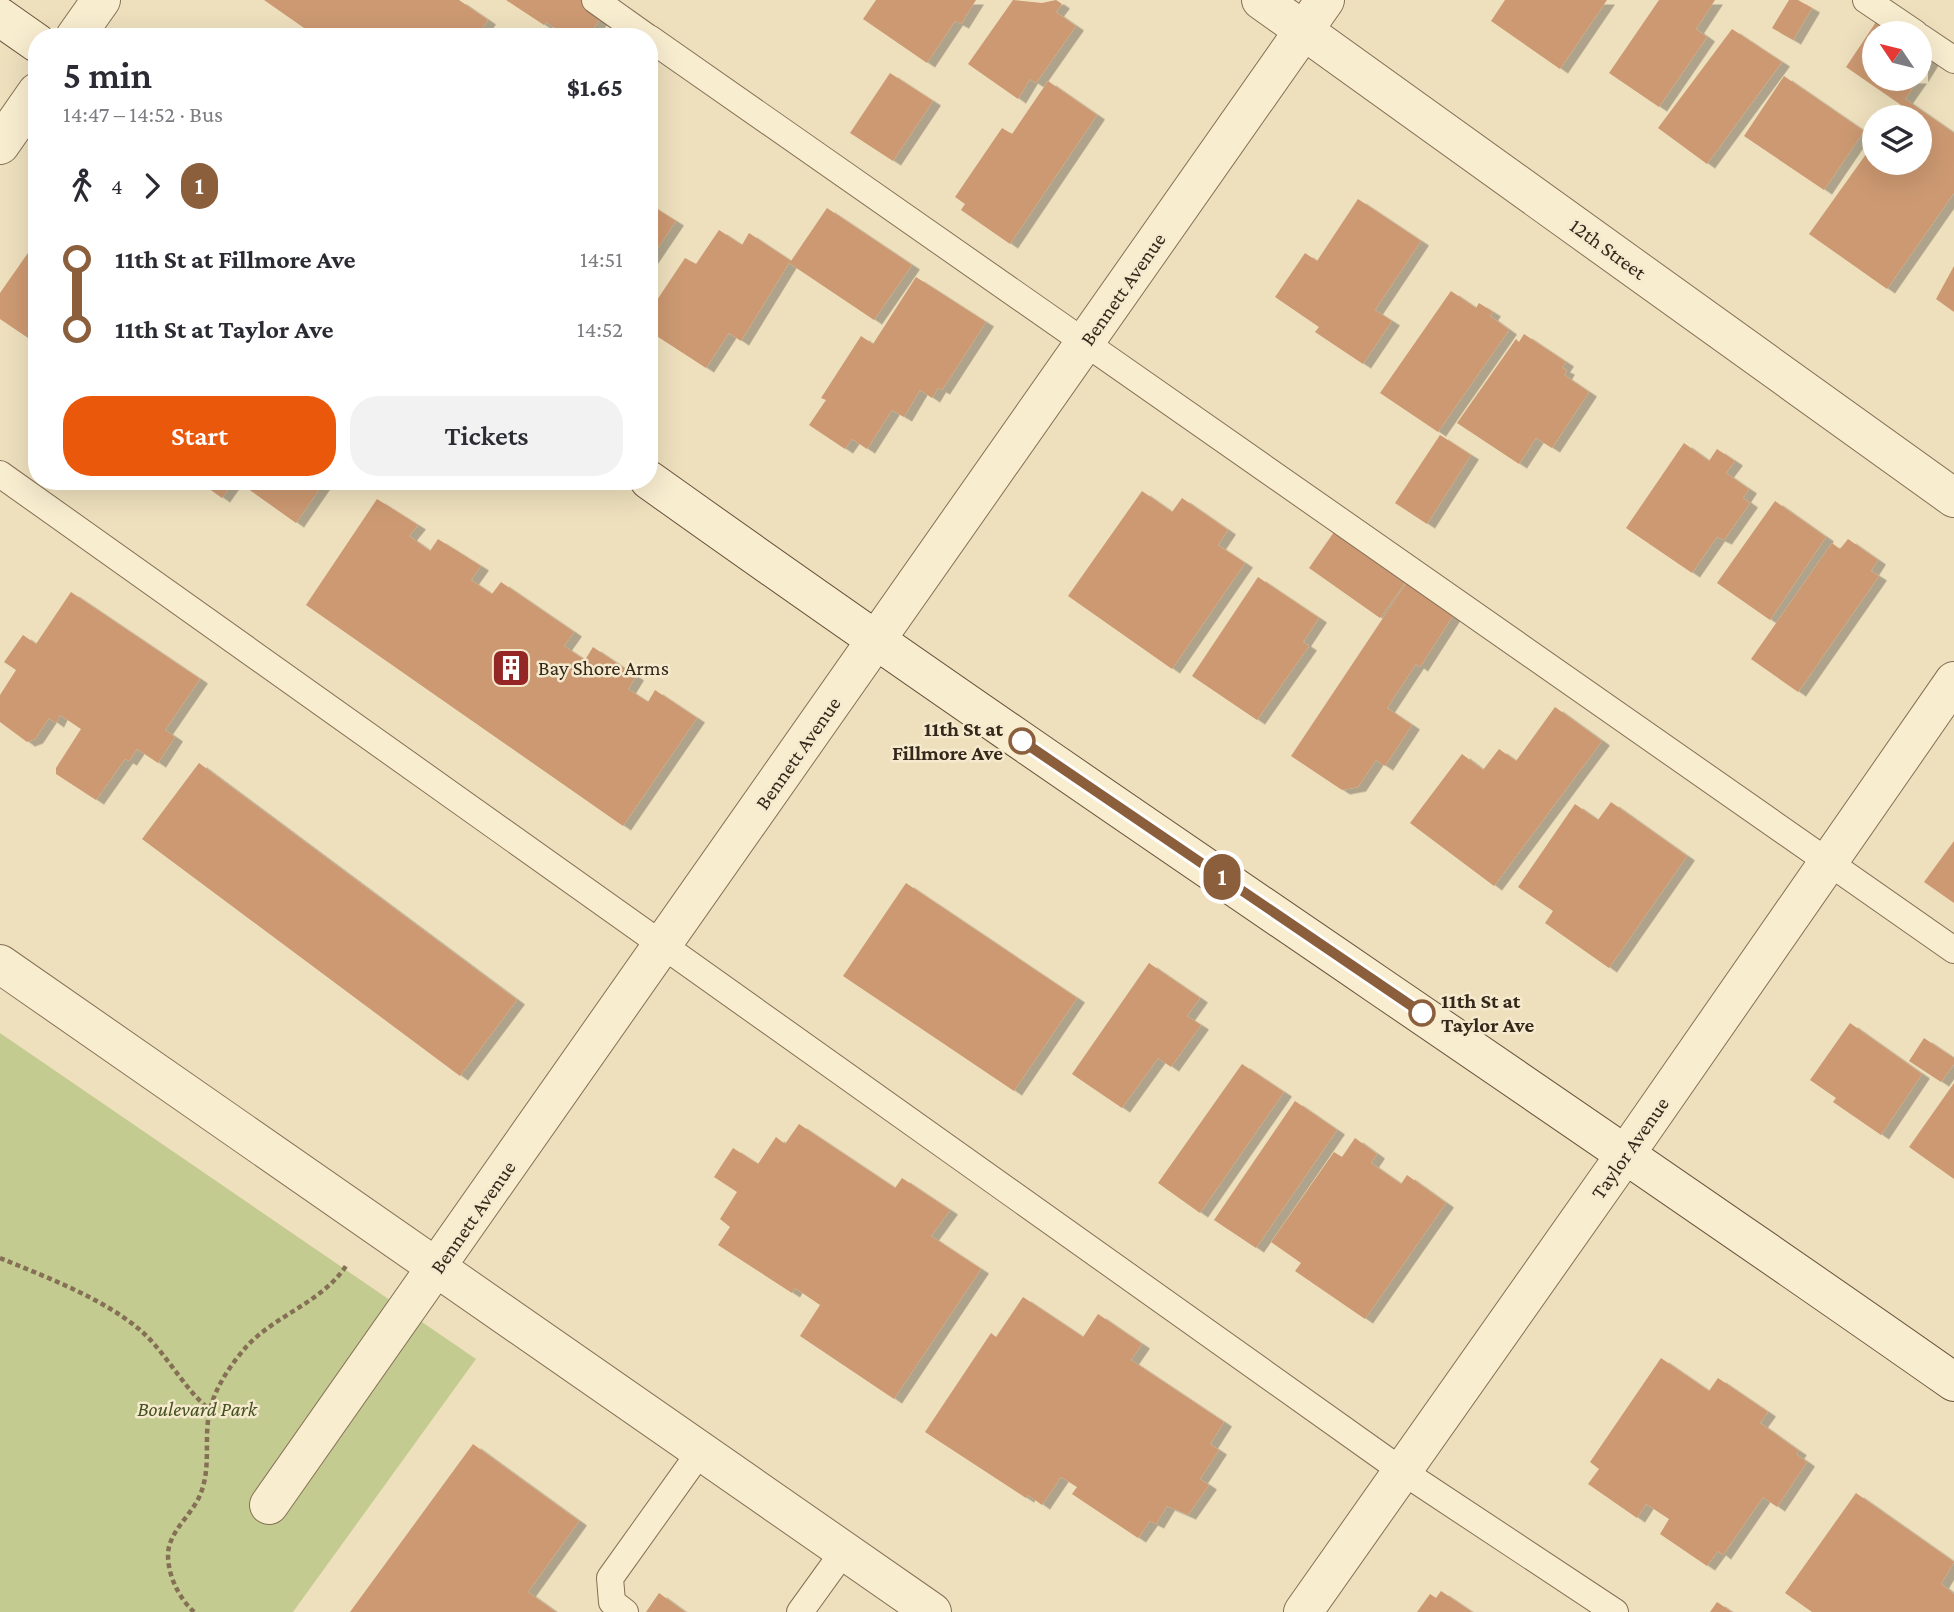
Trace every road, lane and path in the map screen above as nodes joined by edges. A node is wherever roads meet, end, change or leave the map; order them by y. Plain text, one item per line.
1 (101, 0) edge
2 (595, 0) edge
3 (1261, 0) edge
4 (1866, 0) edge
5 (1315, 15) edge
6 (0, 17) edge
7 (1897, 21) edge
8 (81, 28) edge
9 (635, 28) edge
10 (28, 37) edge
11 (658, 44) edge
12 (1932, 45) edge
13 (1954, 60) edge
14 (28, 105) edge
15 (0, 145) edge
16 (1085, 343) junction
17 (0, 474) edge
18 (658, 486) edge
19 (1954, 498) edge
20 (876, 642) junction
21 (1954, 681) edge
22 (1829, 861) junction
23 (663, 946) junction
24 (1954, 950) edge
25 (0, 964) edge
26 (1627, 1153) junction
27 (374, 1225) junction
28 (0, 1258) edge
29 (437, 1269) junction
30 (1954, 1382) edge
31 (210, 1410) junction
32 (700, 1452) junction
33 (1402, 1471) junction
34 (270, 1505) dead end
35 (844, 1551) junction
36 (194, 1612) edge
37 (625, 1612) edge
38 (800, 1612) edge
39 (932, 1612) edge
40 (1303, 1612) edge
41 (1615, 1612) edge

1 - 8 street
2 - 9 lane
3 - 5 street, 12th Street
4 - 7 lane
5 - 16 street, Bennett Avenue
5 - 19 street, 12th Street
6 - 10 street
11 - 16 lane
12 - 13 lane
14 - 15 street
16 - 20 street, Bennett Avenue
16 - 22 lane
17 - 23 lane
18 - 20 street
20 - 23 street, Bennett Avenue
20 - 26 street
21 - 22 street, Taylor Avenue
22 - 24 lane
22 - 26 street, Taylor Avenue
23 - 29 street, Bennett Avenue
23 - 33 lane
25 - 27 street
26 - 30 street
26 - 33 street, Taylor Avenue
27 - 29 street
27 - 31 path
28 - 31 path
29 - 32 street
29 - 34 street, Bennett Avenue
31 - 36 path
32 - 35 street
32 - 37 lane
33 - 40 street, Taylor Avenue
33 - 41 lane
35 - 38 lane
35 - 39 street

